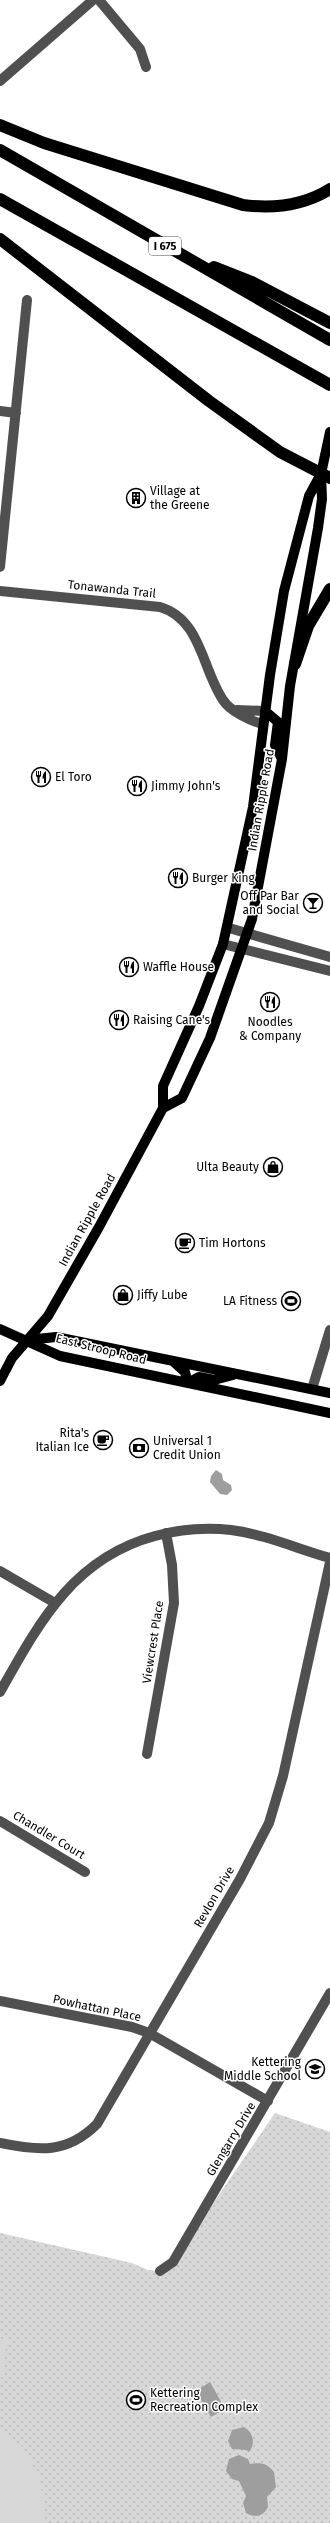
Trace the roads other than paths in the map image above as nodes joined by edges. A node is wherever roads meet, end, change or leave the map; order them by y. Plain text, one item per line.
1 (92, 0) edge
2 (100, 0) edge
3 (146, 67) dead end
4 (0, 81) edge
5 (0, 125) edge
6 (0, 150) edge
7 (330, 189) edge
8 (0, 199) edge
9 (0, 239) edge
10 (170, 248) junction
11 (27, 300) dead end
12 (330, 323) edge
13 (330, 340) edge
14 (330, 385) edge
15 (0, 411) edge
16 (16, 413) junction
17 (330, 432) edge
18 (325, 476) edge
19 (0, 567) edge
20 (330, 589) edge
21 (0, 591) edge
22 (295, 664) junction
23 (237, 710) junction
24 (265, 711) junction
25 (263, 724) junction
26 (282, 759) junction
27 (229, 928) junction
28 (248, 933) junction
29 (223, 944) junction
30 (242, 949) junction
31 (330, 957) edge
32 (330, 971) edge
33 (163, 1108) junction
34 (0, 1330) edge
35 (330, 1330) edge
36 (27, 1340) junction
37 (174, 1362) junction
38 (237, 1374) junction
39 (0, 1381) edge
40 (188, 1383) junction
41 (312, 1389) junction
42 (330, 1392) edge
43 (330, 1413) edge
44 (166, 1533) junction
45 (330, 1558) edge
46 (330, 1562) edge
47 (0, 1570) edge
48 (55, 1603) junction
49 (0, 1692) edge
50 (147, 1754) dead end
51 (0, 1821) edge
52 (85, 1872) dead end
53 (330, 1994) edge
54 (0, 2001) edge
55 (149, 2033) junction
56 (268, 2101) junction
57 (0, 2143) edge
58 (160, 2271) dead end

1 - 4 street
2 - 3 street
5 - 7 highway
6 - 10 highway, I 675
8 - 14 highway
9 - 18 highway
10 - 12 highway
10 - 13 highway, I 675
11 - 16 street
15 - 16 street
16 - 19 street
17 - 18 main road, Indian Ripple Road
18 - 22 main road, Indian Ripple Road
18 - 24 main road, Indian Ripple Road
20 - 22 highway
21 - 23 street, Tonawanda Trail
22 - 26 main road, Indian Ripple Road
23 - 24 street
23 - 25 street, Tonawanda Trail
24 - 25 main road, Indian Ripple Road
24 - 26 main road
25 - 27 main road, Indian Ripple Road
26 - 28 main road, Indian Ripple Road
27 - 28 street
27 - 29 main road, Indian Ripple Road
28 - 30 main road, Indian Ripple Road
28 - 31 street
29 - 30 street
29 - 33 main road, Indian Ripple Road
30 - 32 street
30 - 33 main road, Indian Ripple Road
33 - 36 main road, Indian Ripple Road
34 - 36 main road
35 - 41 street
36 - 37 main road, East Stroop Road
36 - 39 main road, Indian Ripple Road
36 - 40 main road, East Stroop Road
37 - 38 main road, East Stroop Road
37 - 40 main road
38 - 40 main road
38 - 41 main road, East Stroop Road
40 - 43 main road, East Stroop Road
41 - 42 main road, East Stroop Road
44 - 45 street
44 - 48 street
44 - 50 street, Viewcrest Place
46 - 55 street, Revlon Drive
47 - 48 street
48 - 49 street
51 - 52 street, Chandler Court
53 - 56 street, Glengarry Drive
54 - 55 street, Powhattan Place
55 - 56 street, Powhattan Place
55 - 57 street, Revlon Drive
56 - 58 street, Glengarry Drive

